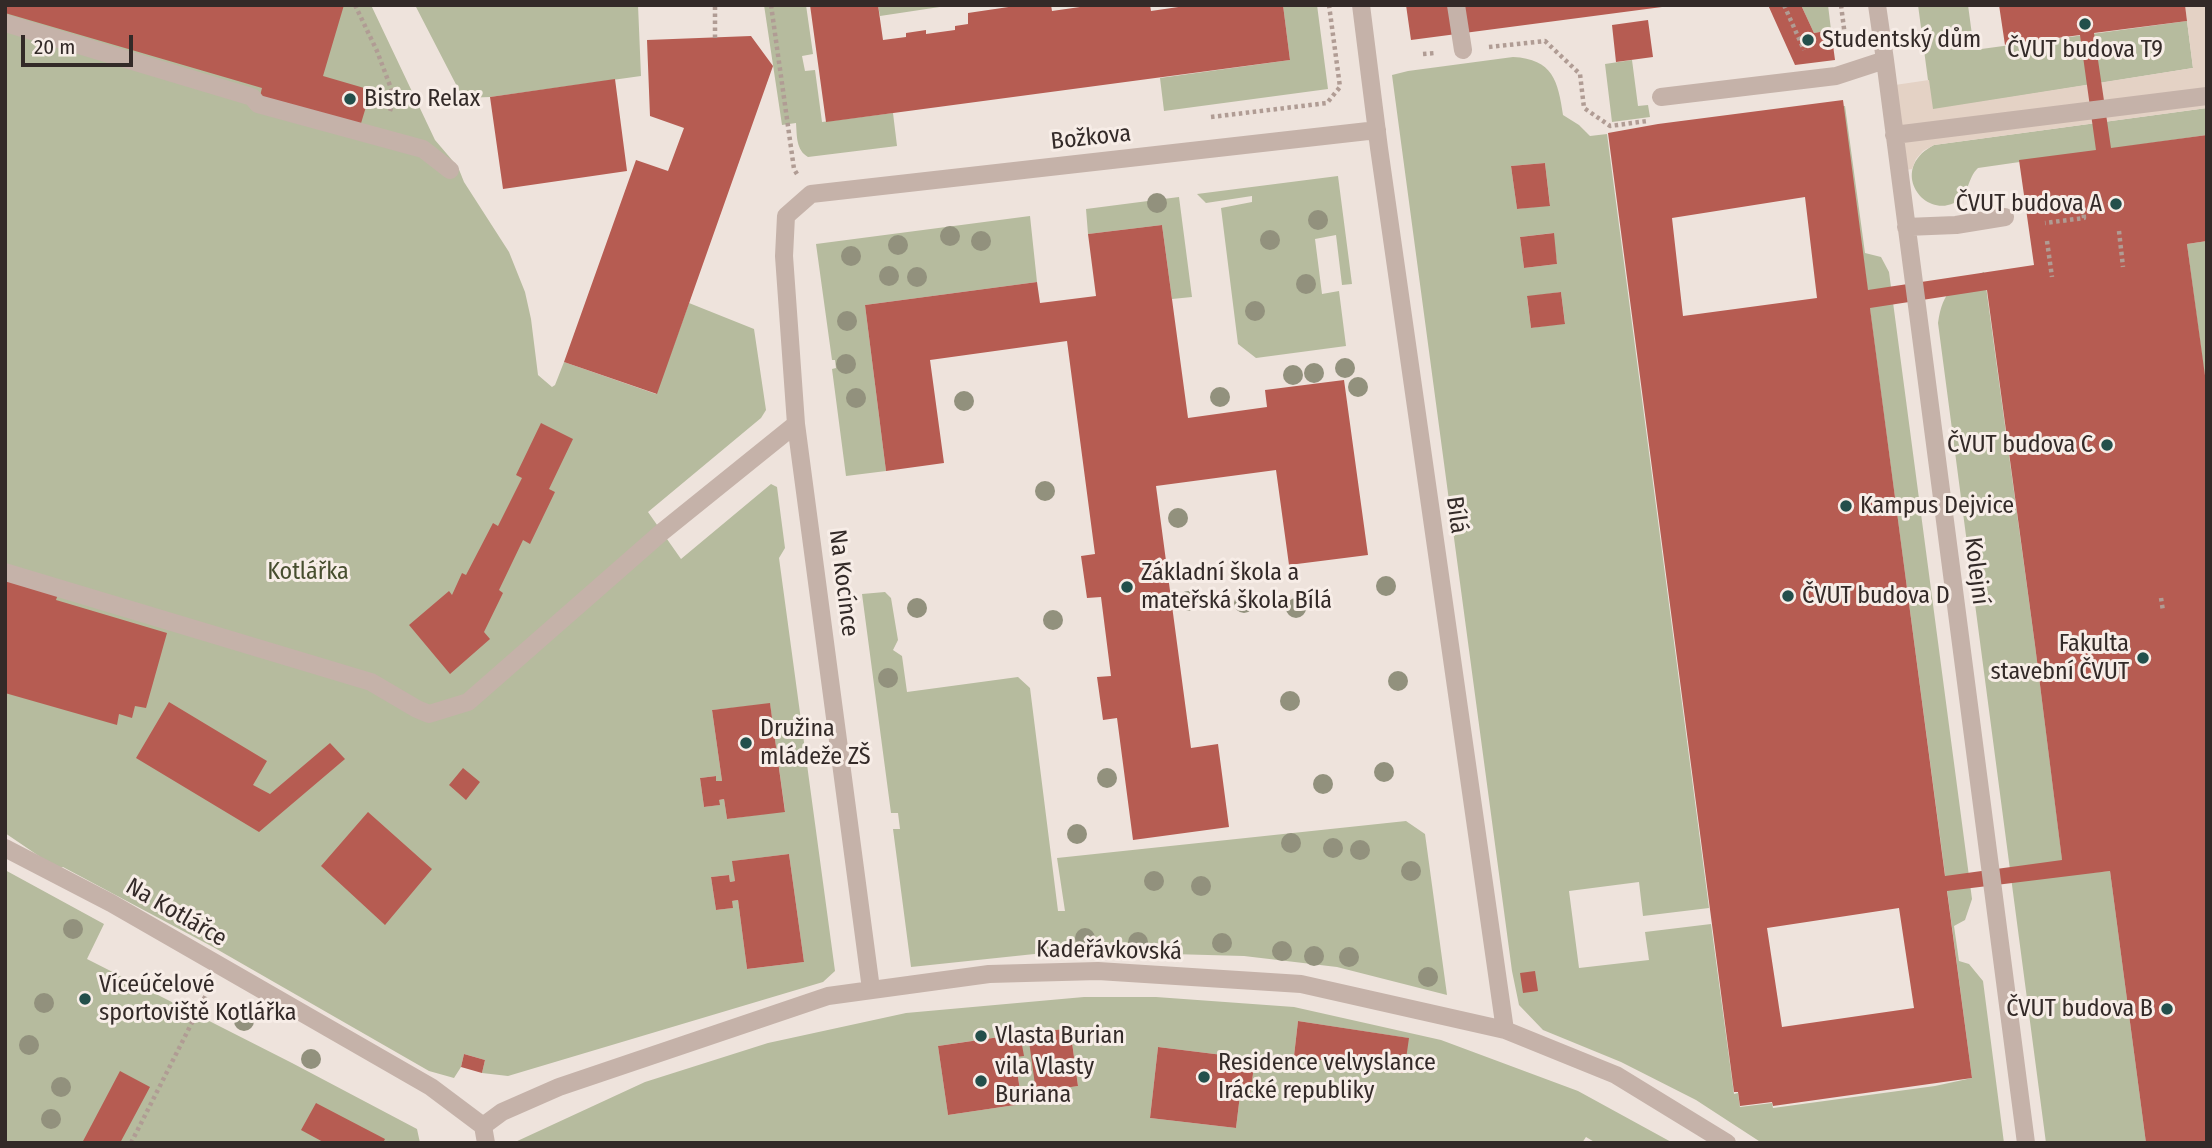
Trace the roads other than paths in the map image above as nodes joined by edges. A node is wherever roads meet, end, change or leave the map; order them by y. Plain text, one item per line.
1 (1361, 5) edge
2 (1456, 5) edge
3 (1877, 5) edge
4 (5, 23) edge
5 (1463, 50) road end
6 (1885, 60) junction
7 (2207, 96) edge
8 (1661, 97) dead end
9 (1377, 130) junction
10 (1894, 135) junction
11 (450, 170) dead end
12 (811, 194) joint
13 (2005, 217) dead end
14 (1906, 227) junction
15 (796, 424) junction
16 (5, 572) edge
17 (5, 848) edge
18 (871, 989) junction
19 (1505, 1030) junction
20 (485, 1134) edge
21 (1727, 1143) edge
22 (2026, 1143) edge

1 - 9 street, Bílá
2 - 5 street
3 - 6 street, Kolejní
4 - 11 street
6 - 8 street
6 - 10 street, Kolejní
7 - 10 street
9 - 12 street, Božkova
9 - 19 street, Bílá
10 - 14 street, Kolejní
12 - 15 street, Na Kocínce
13 - 14 street
14 - 22 street, Kolejní
15 - 16 street
15 - 18 street, Na Kocínce
17 - 20 street, Na Kotlářce
18 - 19 street, Kadeřávkovská
18 - 20 street, Kadeřávkovská
19 - 21 street, Kadeřávkovská

